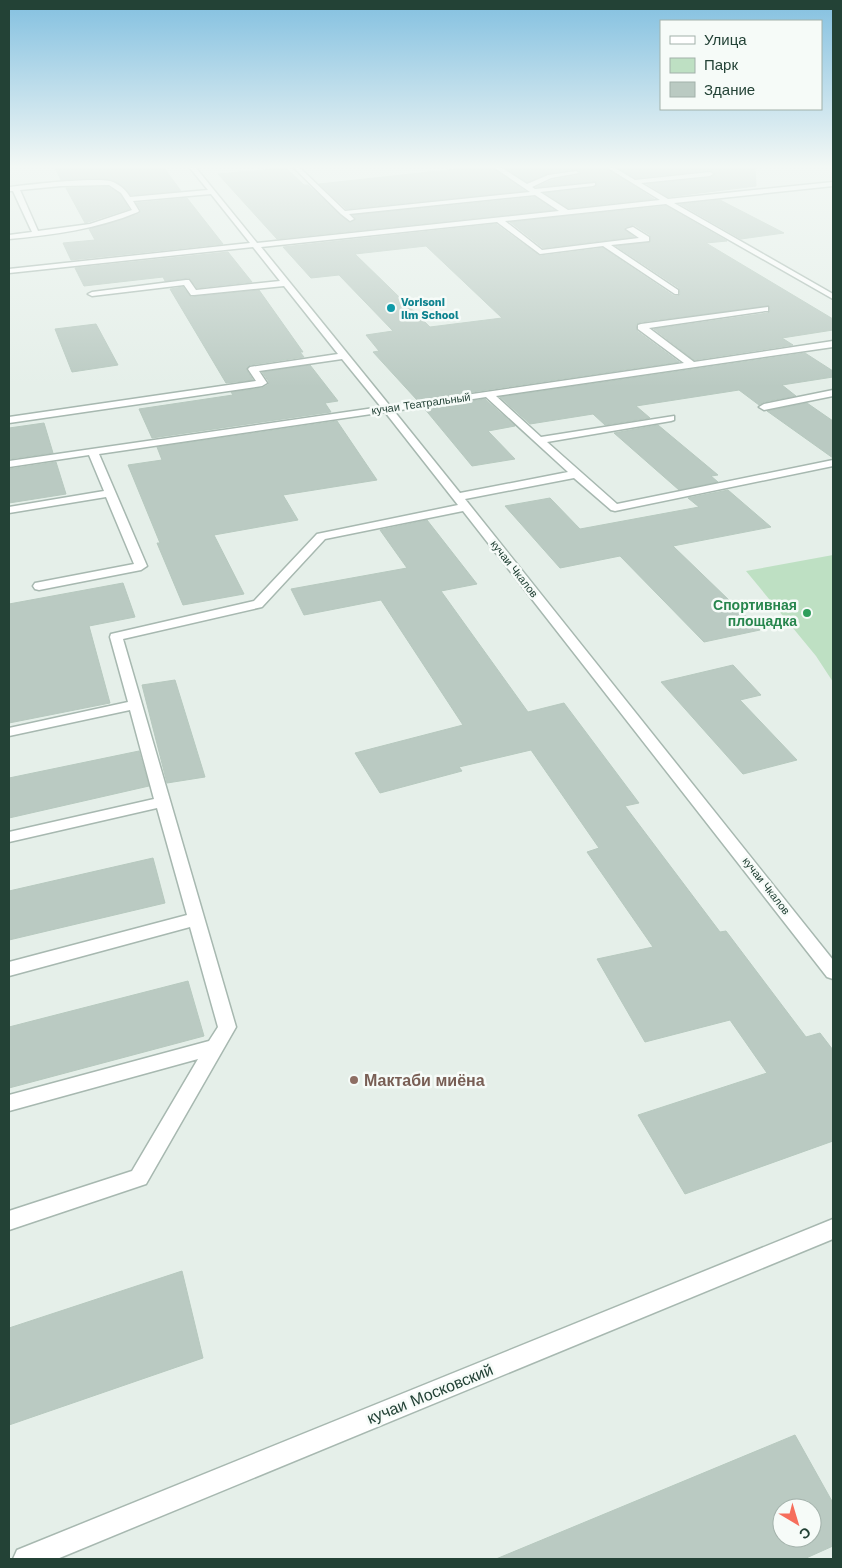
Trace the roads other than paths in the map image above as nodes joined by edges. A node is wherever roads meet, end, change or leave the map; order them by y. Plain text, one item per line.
1 (255, 241) edge
2 (292, 241) edge
3 (526, 241) edge
4 (624, 241) edge
5 (736, 241) edge
6 (604, 244) junction
7 (258, 245) junction
8 (9, 271) edge
9 (285, 283) junction
10 (675, 292) dead end
11 (92, 294) dead end
12 (833, 297) edge
13 (765, 309) dead end
14 (833, 344) edge
15 (344, 356) junction
16 (693, 365) junction
17 (488, 394) junction
18 (833, 394) edge
19 (764, 407) dead end
20 (388, 409) junction
21 (671, 418) dead end
22 (9, 420) edge
23 (539, 440) junction
24 (92, 452) junction
25 (9, 464) edge
26 (833, 464) edge
27 (576, 474) junction
28 (110, 493) junction
29 (461, 502) junction
30 (9, 510) edge
31 (39, 586) dead end
32 (135, 705) junction
33 (9, 732) edge
34 (163, 802) junction
35 (9, 837) edge
36 (196, 919) junction
37 (9, 969) edge
38 (833, 972) edge
39 (215, 1047) junction
40 (9, 1103) edge
41 (9, 1220) edge
42 (833, 1229) edge
43 (26, 1559) edge

1 - 7 street, кучаи Чкалов
2 - 7 street
3 - 6 street
4 - 6 street
5 - 12 street
6 - 10 street
7 - 8 street
7 - 9 street, кучаи Чкалов
9 - 11 street
9 - 15 street, кучаи Чкалов
13 - 16 street
14 - 16 street, кучаи Театральный
15 - 20 street, кучаи Чкалов
15 - 22 street
16 - 17 street, кучаи Театральный
17 - 20 street, кучаи Театральный
17 - 23 street
18 - 19 street
20 - 24 street, кучаи Театральный
20 - 29 street, кучаи Чкалов
21 - 23 street
23 - 27 street
24 - 25 street, кучаи Театральный
24 - 28 street
26 - 27 street
27 - 29 street
28 - 30 street
28 - 31 street
29 - 32 street
29 - 38 street, кучаи Чкалов
32 - 33 street
32 - 34 street
34 - 35 street
34 - 36 street
36 - 37 street
36 - 39 street
39 - 40 street
39 - 41 street
42 - 43 street, кучаи Московский

